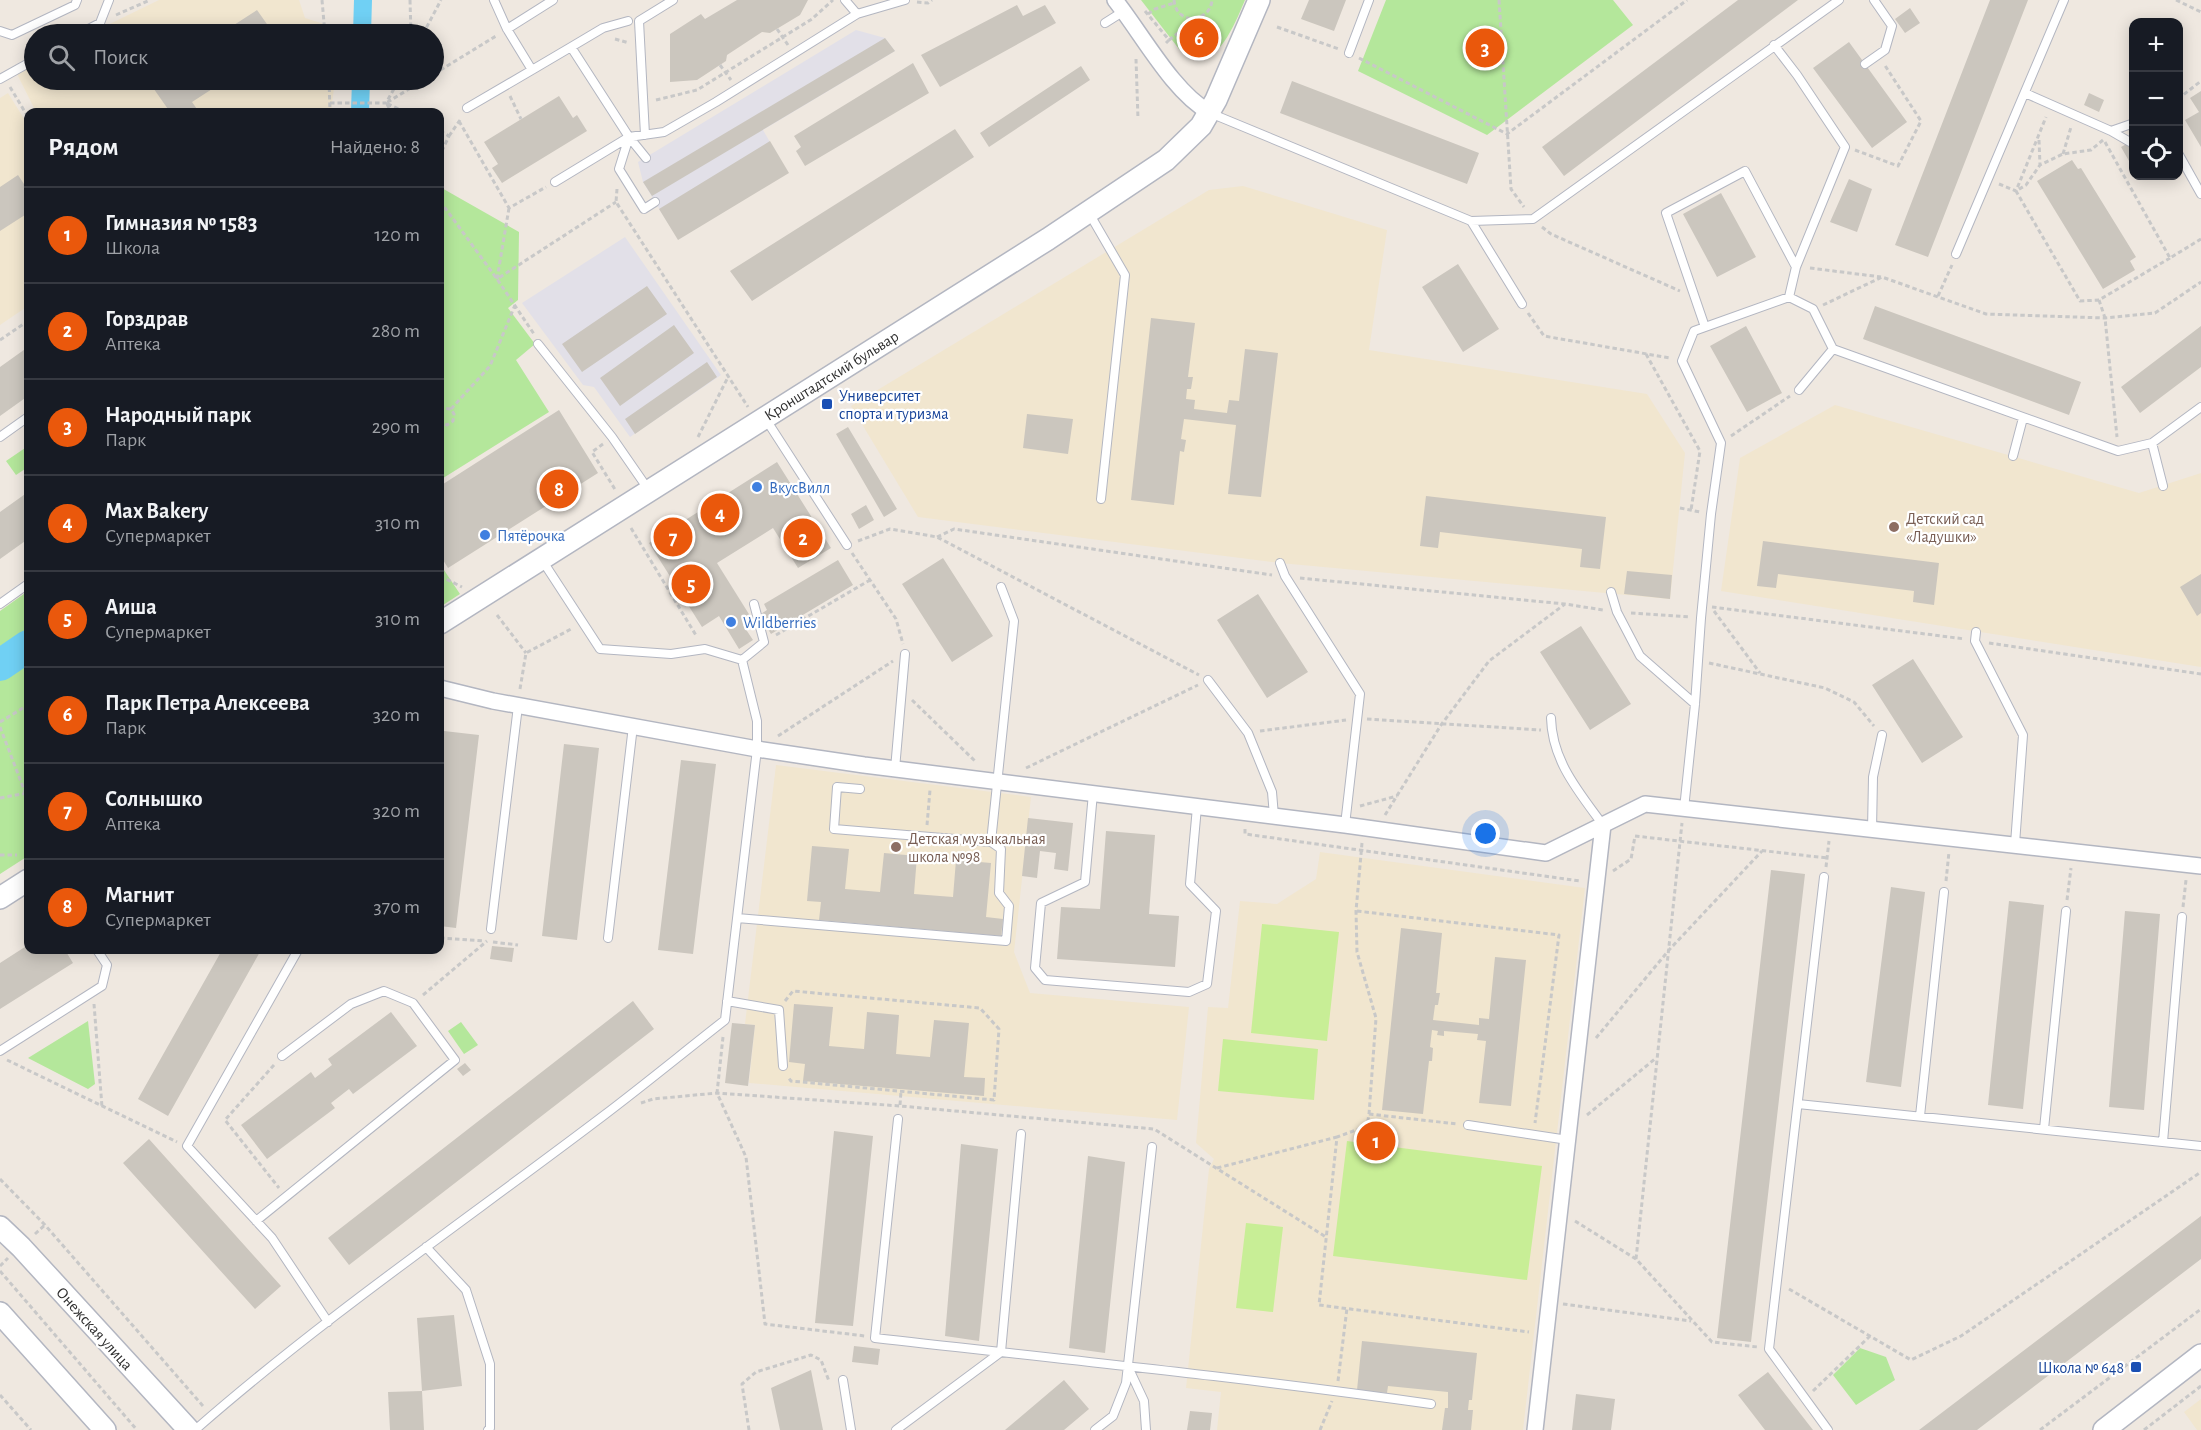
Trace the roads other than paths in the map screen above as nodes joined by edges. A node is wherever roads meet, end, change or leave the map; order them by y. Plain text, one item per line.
1 (77, 0) edge
2 (109, 0) edge
3 (494, 0) edge
4 (553, 0) edge
5 (673, 0) edge
6 (845, 0) edge
7 (905, 0) edge
8 (1259, 0) edge
9 (1369, 0) edge
10 (1839, 0) edge
11 (1874, 0) edge
12 (2064, 0) edge
13 (1119, 6) edge
14 (857, 14) junction
15 (628, 21) dead end
16 (1105, 23) dead end
17 (35, 24) edge
18 (96, 24) edge
19 (24, 29) edge
20 (507, 29) junction
21 (0, 31) edge
22 (1774, 45) junction
23 (571, 47) junction
24 (1349, 53) road end
25 (1865, 64) dead end
26 (24, 66) edge
27 (532, 69) junction
28 (2, 78) edge
29 (2025, 93) junction
30 (467, 108) road end
31 (1209, 112) junction
32 (2129, 124) edge
33 (2111, 131) junction
34 (645, 135) junction
35 (629, 137) junction
36 (2129, 141) edge
37 (646, 158) dead end
38 (2183, 162) edge
39 (555, 182) road end
40 (2201, 194) edge
41 (655, 202) dead end
42 (1088, 212) junction
43 (1471, 222) junction
44 (1956, 254) road end
45 (1796, 267) junction
46 (1789, 297) junction
47 (1522, 304) road end
48 (1705, 327) junction
49 (538, 344) road end
50 (1833, 349) junction
51 (1799, 390) road end
52 (2201, 407) edge
53 (756, 412) junction
54 (2023, 418) junction
55 (24, 420) edge
56 (0, 437) edge
57 (2152, 443) junction
58 (2013, 456) dead end
59 (2163, 486) dead end
60 (649, 490) junction
61 (1101, 499) dead end
62 (847, 545) road end
63 (541, 559) junction
64 (1280, 563) dead end
65 (24, 587) edge
66 (1001, 587) dead end
67 (1611, 592) dead end
68 (0, 604) edge
69 (754, 604) dead end
70 (444, 620) edge
71 (1976, 637) road end
72 (905, 654) road end
73 (742, 660) junction
74 (1208, 680) road end
75 (444, 689) edge
76 (1695, 704) junction
77 (518, 706) junction
78 (1551, 718) dead end
79 (633, 726) junction
80 (1882, 735) road end
81 (757, 749) junction
82 (895, 769) junction
83 (997, 782) junction
84 (860, 789) dead end
85 (1093, 794) junction
86 (1197, 807) junction
87 (1683, 812) junction
88 (1274, 816) junction
89 (1346, 817) junction
90 (1602, 825) junction
91 (1872, 830) junction
92 (991, 842) junction
93 (2015, 844) junction
94 (2201, 866) edge
95 (1824, 877) road end
96 (24, 883) edge
97 (1944, 892) road end
98 (0, 898) edge
99 (2066, 911) road end
100 (2182, 917) road end
101 (737, 918) junction
102 (491, 929) road end
103 (608, 938) dead end
104 (100, 954) edge
105 (296, 954) edge
106 (727, 1001) junction
107 (0, 1051) edge
108 (282, 1056) road end
109 (783, 1066) road end
110 (1798, 1104) junction
111 (1920, 1116) junction
112 (898, 1119) dead end
113 (1468, 1125) road end
114 (2044, 1129) junction
115 (1021, 1134) dead end
116 (1569, 1135) junction
117 (2163, 1142) junction
118 (2201, 1146) edge
119 (1152, 1147) dead end
120 (256, 1221) junction
121 (0, 1227) edge
122 (426, 1247) junction
123 (0, 1313) edge
124 (328, 1322) junction
125 (1001, 1352) junction
126 (2201, 1355) edge
127 (1128, 1367) junction
128 (843, 1380) dead end
129 (1431, 1404) dead end
130 (105, 1430) edge
131 (189, 1430) edge
132 (195, 1430) edge
133 (488, 1430) edge
134 (850, 1430) edge
135 (896, 1430) edge
136 (1095, 1430) edge
137 (1146, 1430) edge
138 (1535, 1430) edge
139 (1828, 1430) edge
140 (2104, 1430) edge

1 - 17 lane
2 - 18 lane
3 - 20 lane
4 - 20 lane
5 - 34 lane
6 - 14 lane
7 - 14 lane
8 - 31 main road, Кронштадтский бульвар
9 - 24 lane
10 - 22 lane
11 - 25 lane
12 - 29 lane
13 - 16 lane
13 - 31 street
14 - 34 lane
15 - 23 lane
19 - 21 lane
20 - 27 lane
22 - 43 lane
22 - 45 lane
23 - 27 lane
23 - 35 lane
26 - 28 lane
27 - 30 lane
29 - 33 lane
29 - 44 lane
31 - 42 main road, Кронштадтский бульвар
31 - 43 lane
32 - 33 lane
33 - 36 lane
34 - 35 lane
35 - 37 lane
35 - 39 lane
35 - 41 lane
38 - 40 lane
42 - 53 main road, Кронштадтский бульвар
42 - 61 lane
43 - 47 lane
45 - 46 lane
45 - 48 lane
46 - 48 lane
46 - 50 lane
48 - 76 lane
49 - 60 lane
50 - 51 lane
50 - 54 lane
52 - 57 lane
53 - 60 main road, Кронштадтский бульвар
53 - 62 lane
54 - 57 lane
54 - 58 lane
55 - 56 lane
57 - 59 lane
60 - 63 main road, Кронштадтский бульвар
63 - 70 main road, Кронштадтский бульвар
63 - 73 lane
64 - 89 lane
65 - 68 lane
66 - 83 lane
67 - 76 lane
69 - 73 lane
71 - 93 lane
72 - 82 lane
73 - 81 lane
74 - 88 lane
75 - 77 street
76 - 87 lane
77 - 79 street
77 - 102 lane
78 - 90 lane
79 - 81 street
79 - 103 lane
80 - 91 lane
81 - 82 street
81 - 101 lane
82 - 83 street
83 - 85 street
83 - 92 lane
84 - 92 lane
85 - 86 street
85 - 86 lane
86 - 88 street
87 - 90 street
87 - 91 street
88 - 89 street
89 - 90 street
90 - 116 street
91 - 93 street
92 - 101 lane
93 - 94 street
95 - 110 lane
96 - 98 main road
97 - 111 lane
99 - 114 lane
100 - 117 lane
101 - 106 lane
104 - 107 lane
105 - 120 lane
106 - 109 lane
106 - 122 lane
108 - 120 lane
110 - 111 lane
110 - 139 lane
111 - 114 lane
112 - 125 lane
113 - 116 lane
114 - 117 lane
115 - 125 lane
116 - 138 street
117 - 118 lane
119 - 127 lane
120 - 124 lane
121 - 131 main road, Онежская улица
122 - 124 lane
122 - 133 lane
123 - 130 main road
124 - 132 lane
125 - 127 lane
125 - 135 lane
126 - 140 main road
127 - 129 lane
127 - 136 lane
127 - 137 lane
128 - 134 lane

